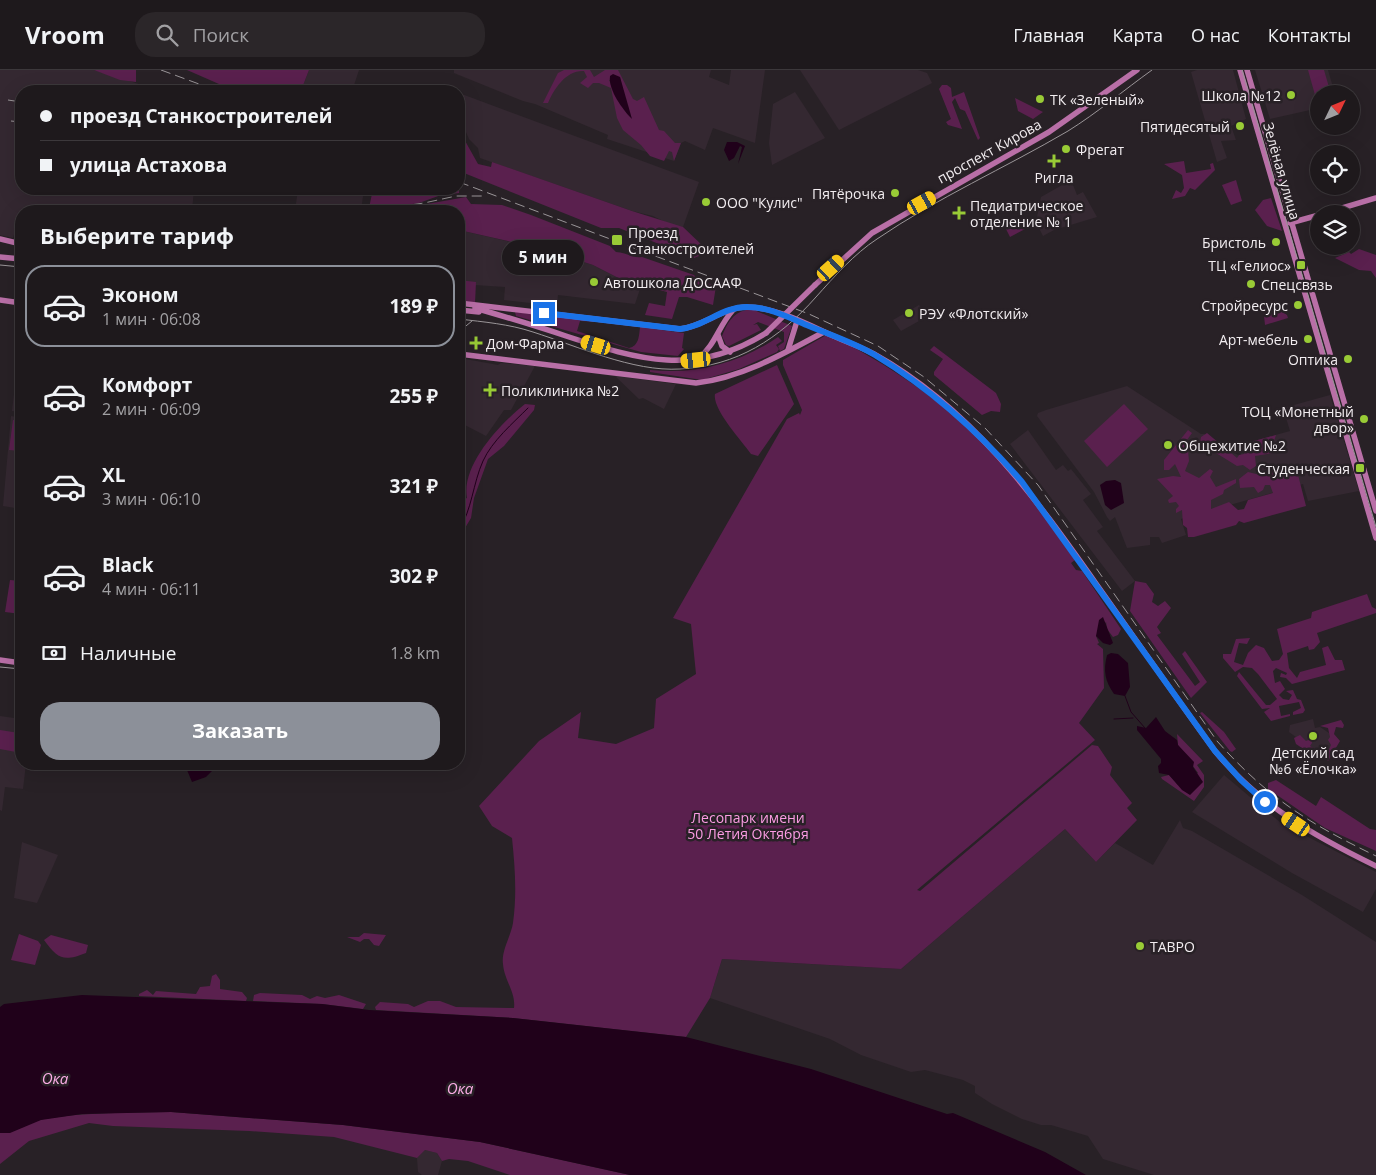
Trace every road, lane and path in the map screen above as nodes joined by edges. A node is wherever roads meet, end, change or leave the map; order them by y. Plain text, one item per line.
1 (1137, 70) edge
2 (1240, 70) edge
3 (1247, 70) edge
4 (1376, 198) edge
5 (1352, 205) edge
6 (1310, 217) edge
7 (1292, 222) junction
8 (1285, 224) junction
9 (0, 239) edge
10 (15, 243) edge
11 (0, 257) edge
12 (15, 258) edge
13 (0, 300) edge
14 (15, 301) edge
15 (465, 304) edge
16 (465, 305) edge
17 (734, 309) junction
18 (465, 311) edge
19 (494, 313) junction
20 (797, 321) junction
21 (824, 332) junction
22 (718, 335) junction
23 (788, 350) junction
24 (730, 352) junction
25 (465, 355) edge
26 (696, 360) junction
27 (1376, 511) edge
28 (1376, 538) edge
29 (0, 660) edge
30 (15, 662) edge
31 (1376, 866) edge

1 - 24 main road, проспект Кирова, bridge
2 - 8 main road, Зелёная улица
3 - 7 main road, Зелёная улица
4 - 5 main road
6 - 7 main road
7 - 8 main road
7 - 27 main road, Зелёная улица
8 - 28 main road, Зелёная улица
9 - 10 main road
11 - 12 main road
13 - 14 main road
15 - 17 main road
16 - 19 main road
17 - 20 main road
17 - 22 main road
18 - 19 main road
19 - 26 main road, проспект Кирова
20 - 21 main road
20 - 23 main road
21 - 23 main road
21 - 31 main road
22 - 24 main road
22 - 26 main road
23 - 25 main road
24 - 26 main road, проспект Кирова
29 - 30 main road

